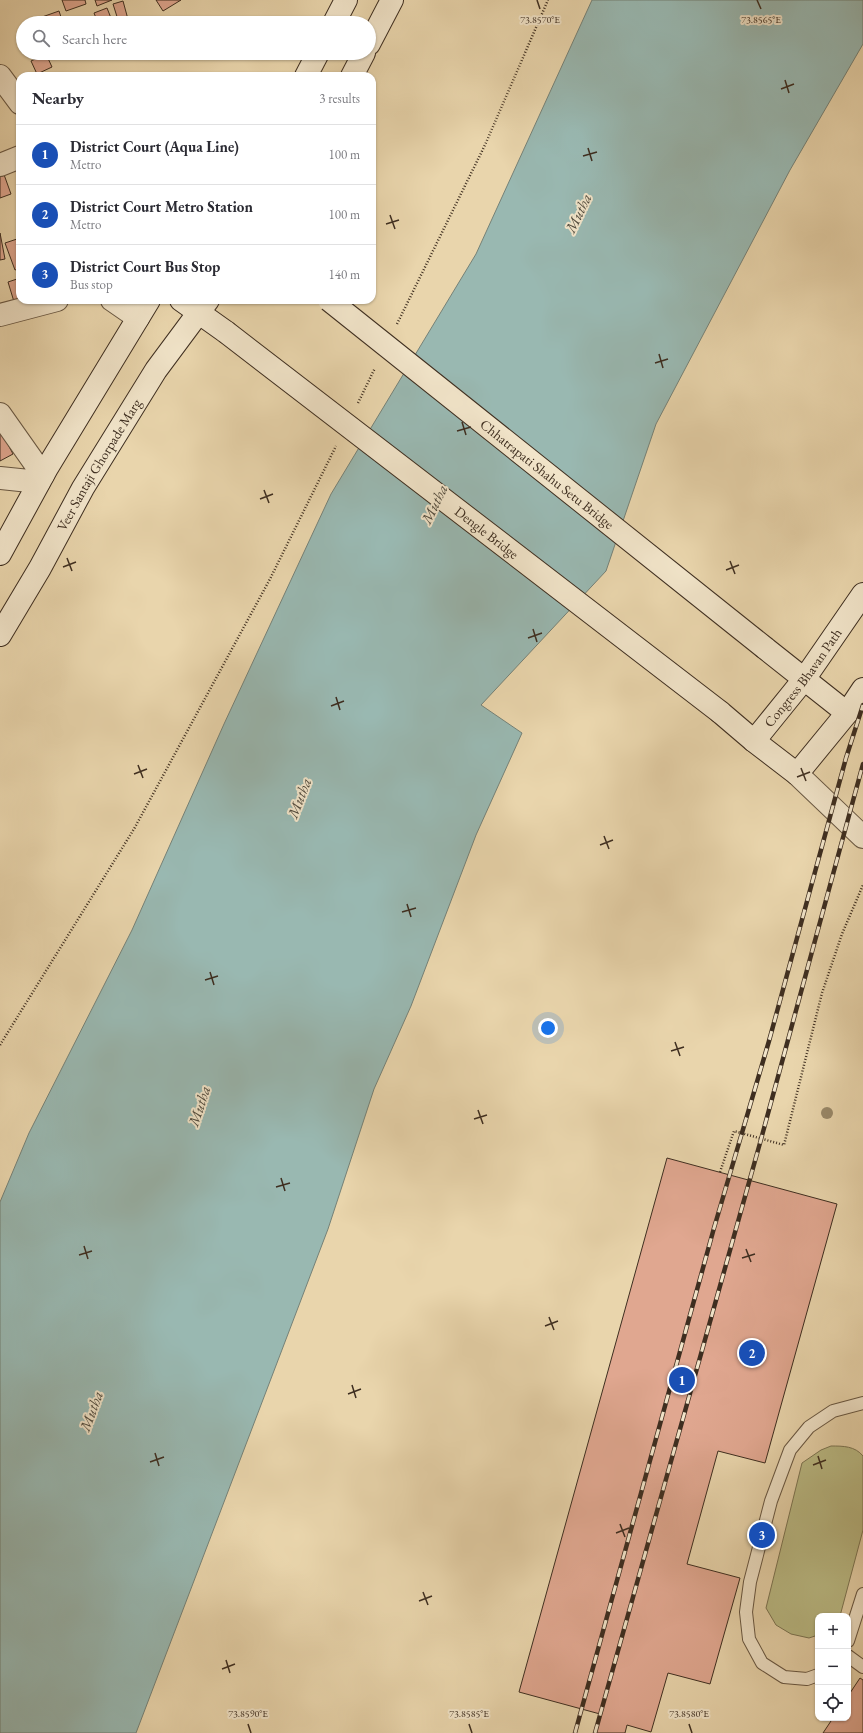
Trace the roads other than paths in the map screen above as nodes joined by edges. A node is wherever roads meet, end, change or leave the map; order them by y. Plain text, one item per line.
1 (346, 0) edge
2 (392, 0) edge
3 (338, 16) edge
4 (376, 31) edge
5 (314, 60) edge
6 (360, 60) edge
7 (308, 72) edge
8 (354, 72) edge
9 (0, 76) edge
10 (16, 97) edge
11 (16, 159) edge
12 (0, 165) edge
13 (42, 304) edge
14 (126, 304) edge
15 (196, 304) edge
16 (334, 304) edge
17 (144, 309) edge
18 (0, 315) edge
19 (0, 414) edge
20 (0, 478) edge
21 (41, 478) junction
22 (0, 554) edge
23 (863, 594) edge
24 (0, 635) edge
25 (805, 678) junction
26 (863, 689) edge
27 (847, 713) junction
28 (754, 741) junction
29 (797, 774) junction
30 (863, 837) edge
31 (863, 1403) edge
32 (863, 1594) edge
33 (851, 1632) edge
34 (851, 1658) edge
35 (863, 1667) edge
36 (815, 1676) edge

1 - 3 main road
2 - 4 main road
5 - 7 main road
6 - 8 main road
9 - 10 main road
11 - 12 main road
13 - 18 main road
14 - 17 main road
15 - 24 main road, Veer Santaji Ghorpade Marg
15 - 28 main road, Dengle Bridge, bridge
16 - 25 main road, Chhatrapati Shahu Setu Bridge, bridge
17 - 21 main road
19 - 21 main road
20 - 21 main road
21 - 22 main road
23 - 25 main road, Congress Bhavan Path
25 - 27 main road, Chhatrapati Shahu Setu Bridge
25 - 28 main road, Congress Bhavan Path
26 - 27 main road
27 - 29 main road
28 - 29 main road, Dengle Bridge
29 - 30 main road, Dengle Bridge
31 - 36 lane
32 - 33 lane
34 - 35 lane

